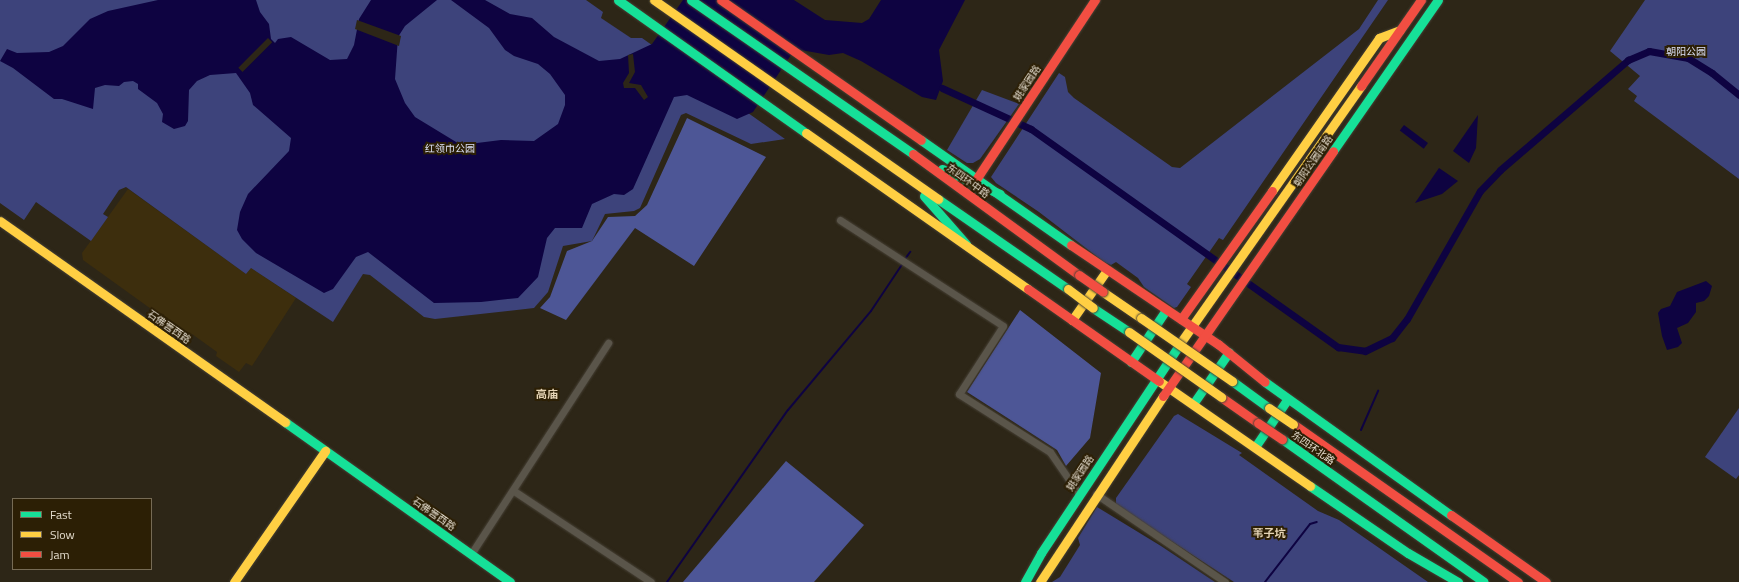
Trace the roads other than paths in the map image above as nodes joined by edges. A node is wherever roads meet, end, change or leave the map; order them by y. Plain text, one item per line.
1 (618, 0) edge
2 (691, 0) edge
3 (721, 0) edge
4 (1095, 0) edge
5 (1421, 0) edge
6 (1438, 0) edge
7 (656, 1) edge
8 (1400, 30) junction
9 (920, 159) junction
10 (907, 178) junction
11 (977, 178) junction
12 (1000, 194) junction
13 (0, 220) edge
14 (840, 220) dead end
15 (966, 244) junction
16 (1107, 270) junction
17 (1166, 310) junction
18 (1181, 319) junction
19 (1072, 320) junction
20 (1192, 326) junction
21 (1205, 335) junction
22 (608, 343) dead end
23 (1229, 352) junction
24 (1131, 362) junction
25 (1156, 378) junction
26 (1232, 381) joint
27 (1169, 387) junction
28 (1287, 400) junction
29 (1193, 404) junction
30 (1255, 447) junction
31 (325, 451) junction
32 (514, 491) junction
33 (1079, 494) junction
34 (1096, 494) junction
35 (471, 554) junction
36 (234, 582) edge
37 (510, 582) edge
38 (651, 582) edge
39 (1025, 582) edge
40 (1040, 582) edge
41 (1225, 582) edge
42 (1458, 582) edge
43 (1484, 582) edge
44 (1518, 582) edge
45 (1546, 582) edge

1 - 15 main road
2 - 9 main road, 东四环中路
3 - 11 main road, 东四环中路
4 - 11 main road, 姚家园路
5 - 8 main road, 朝阳公园南路
6 - 21 main road, 朝阳公园南路
7 - 10 main road
8 - 18 main road, 朝阳公园南路
8 - 20 main road, 朝阳公园南路
9 - 12 main road
9 - 26 main road, 东四环中路, bridge
10 - 15 main road
10 - 43 main road, 东四环北路, bridge
11 - 12 main road, 东四环中路
12 - 16 main road, 东四环中路
13 - 31 main road, 石佛营西路
14 - 33 street
15 - 19 main road
16 - 17 main road, 东四环中路
16 - 19 main road
17 - 18 main road, 东四环中路
17 - 24 main road
18 - 20 main road, 东四环中路
19 - 24 main road
20 - 21 main road, 东四环中路
20 - 25 main road, 姚家园路
21 - 23 main road
21 - 27 main road, 朝阳公园南路
22 - 32 street
23 - 28 main road
23 - 29 main road
24 - 25 main road
25 - 27 main road
25 - 33 main road, 姚家园路
26 - 44 main road, 东四环北路, bridge
27 - 29 main road
27 - 34 main road
28 - 30 main road
28 - 45 main road
29 - 30 main road
30 - 42 main road
31 - 35 main road, 石佛营西路
31 - 36 main road
32 - 35 street
32 - 38 street
33 - 39 main road, 姚家园路
34 - 40 main road
34 - 41 street
35 - 37 main road, 石佛营西路

